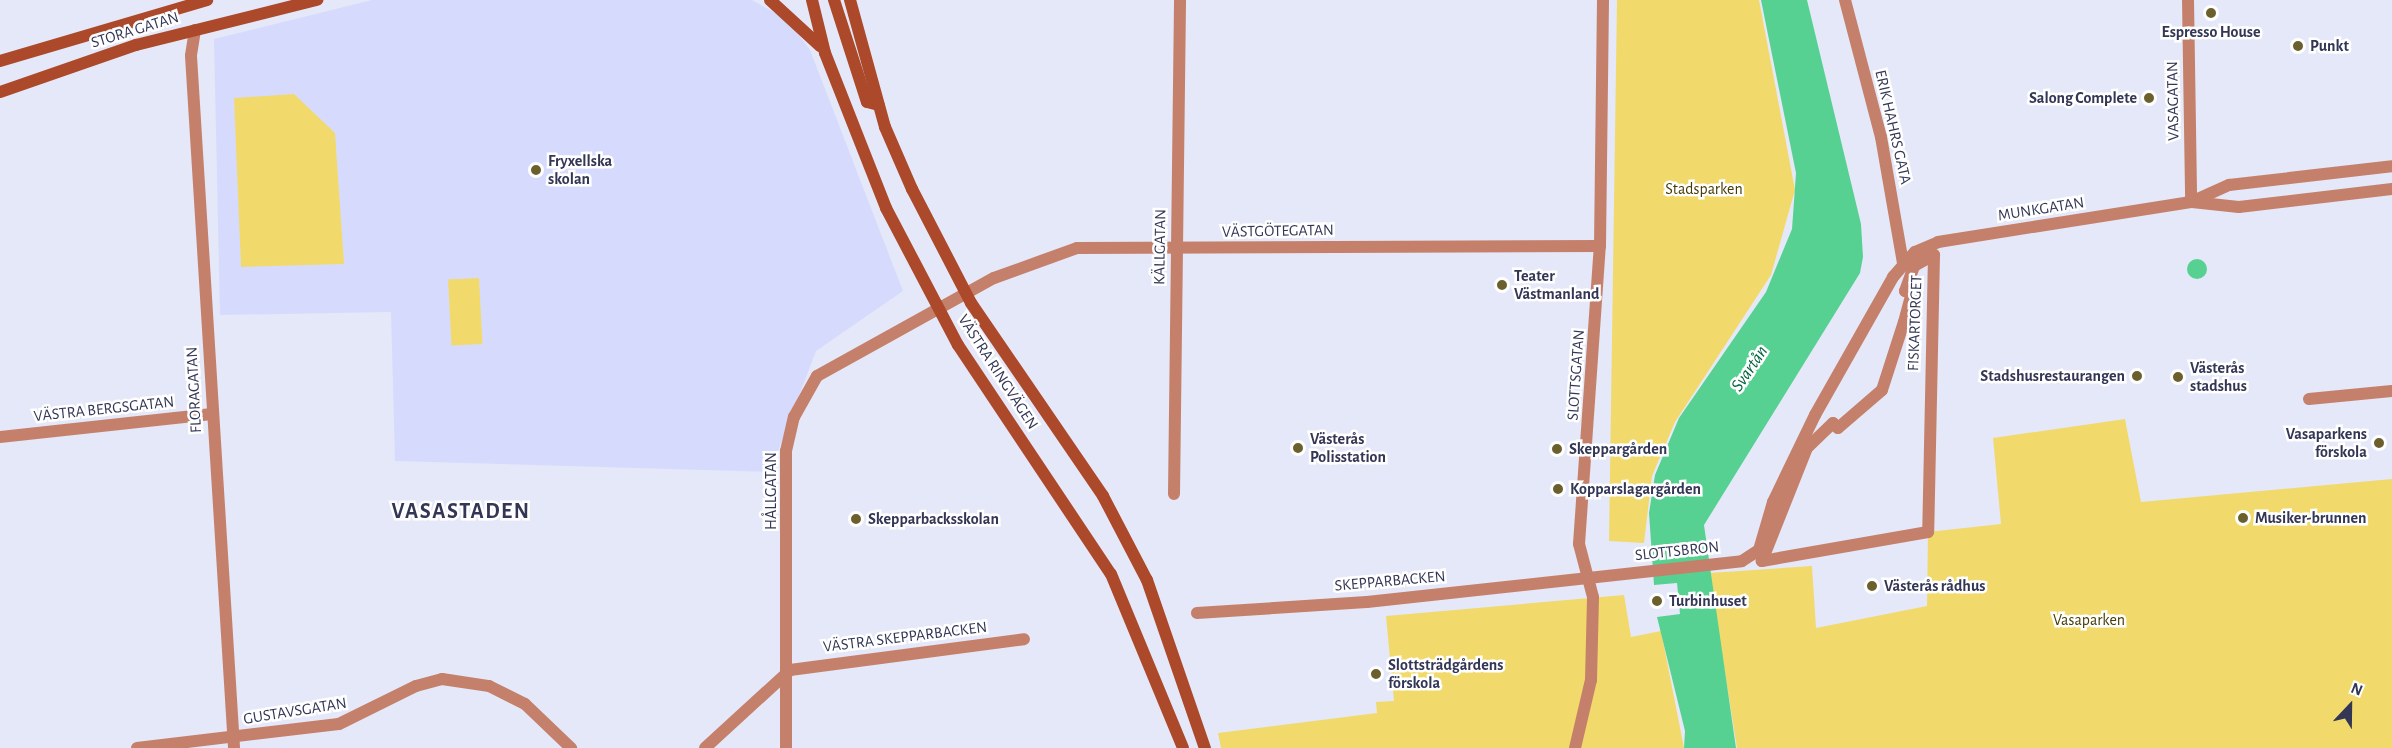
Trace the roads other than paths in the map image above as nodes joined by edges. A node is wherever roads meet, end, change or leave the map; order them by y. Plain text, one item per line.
1 (207, 0) edge
2 (317, 0) edge
3 (770, 0) edge
4 (812, 0) edge
5 (834, 0) edge
6 (850, 0) edge
7 (1180, 0) edge
8 (1603, 0) edge
9 (1845, 0) edge
10 (2188, 0) edge
11 (195, 30) junction
12 (825, 53) junction
13 (0, 61) edge
14 (0, 92) edge
15 (879, 105) junction
16 (2392, 166) edge
17 (2392, 189) edge
18 (2191, 202) junction
19 (1600, 246) junction
20 (1176, 249) junction
21 (1903, 263) junction
22 (966, 293) junction
23 (938, 309) junction
24 (2392, 391) edge
25 (2309, 399) dead end
26 (212, 414) junction
27 (0, 437) edge
28 (1174, 494) dead end
29 (1762, 541) joint
30 (1762, 561) joint
31 (1585, 576) junction
32 (1197, 613) dead end
33 (1024, 639) dead end
34 (790, 670) junction
35 (233, 743) edge
36 (137, 748) edge
37 (571, 748) edge
38 (705, 748) edge
39 (786, 748) edge
40 (1183, 748) edge
41 (1205, 748) edge
42 (1575, 748) edge

1 - 13 main road, STORA GATAN
2 - 11 main road, STORA GATAN
3 - 12 main road
4 - 12 main road, VÄSTRA RINGVÄGEN
5 - 15 main road
6 - 15 main road, VÄSTRA RINGVÄGEN
7 - 20 street, KÄLLGATAN
8 - 19 street, SLOTTSGATAN
9 - 21 street, ERIK HAHRS GATA
10 - 18 street, VASAGATAN
11 - 14 main road, STORA GATAN
11 - 26 street, FLORAGATAN
12 - 23 main road, VÄSTRA RINGVÄGEN
15 - 22 main road, VÄSTRA RINGVÄGEN
16 - 18 street, MUNKGATAN
17 - 18 street, MUNKGATAN
18 - 21 street, MUNKGATAN
19 - 20 street, VÄSTGÖTEGATAN
19 - 31 street, SLOTTSGATAN
20 - 22 street, VÄSTGÖTEGATAN
20 - 28 street, KÄLLGATAN
21 - 29 street, FISKARTORGET
22 - 23 street, HÅLLGATAN
22 - 41 main road, VÄSTRA RINGVÄGEN
23 - 34 street, HÅLLGATAN
23 - 40 main road, VÄSTRA RINGVÄGEN
24 - 25 street
26 - 27 street, VÄSTRA BERGSGATAN
26 - 35 street, FLORAGATAN
29 - 31 street, SLOTTSBRON
30 - 30 street, FISKARTORGET
31 - 32 street, SKEPPARBACKEN
31 - 42 street, SLOTTSGATAN
33 - 34 street, VÄSTRA SKEPPARBACKEN
34 - 38 street
34 - 39 street, HÅLLGATAN
35 - 36 street, GUSTAVSGATAN
35 - 37 street, GUSTAVSGATAN

